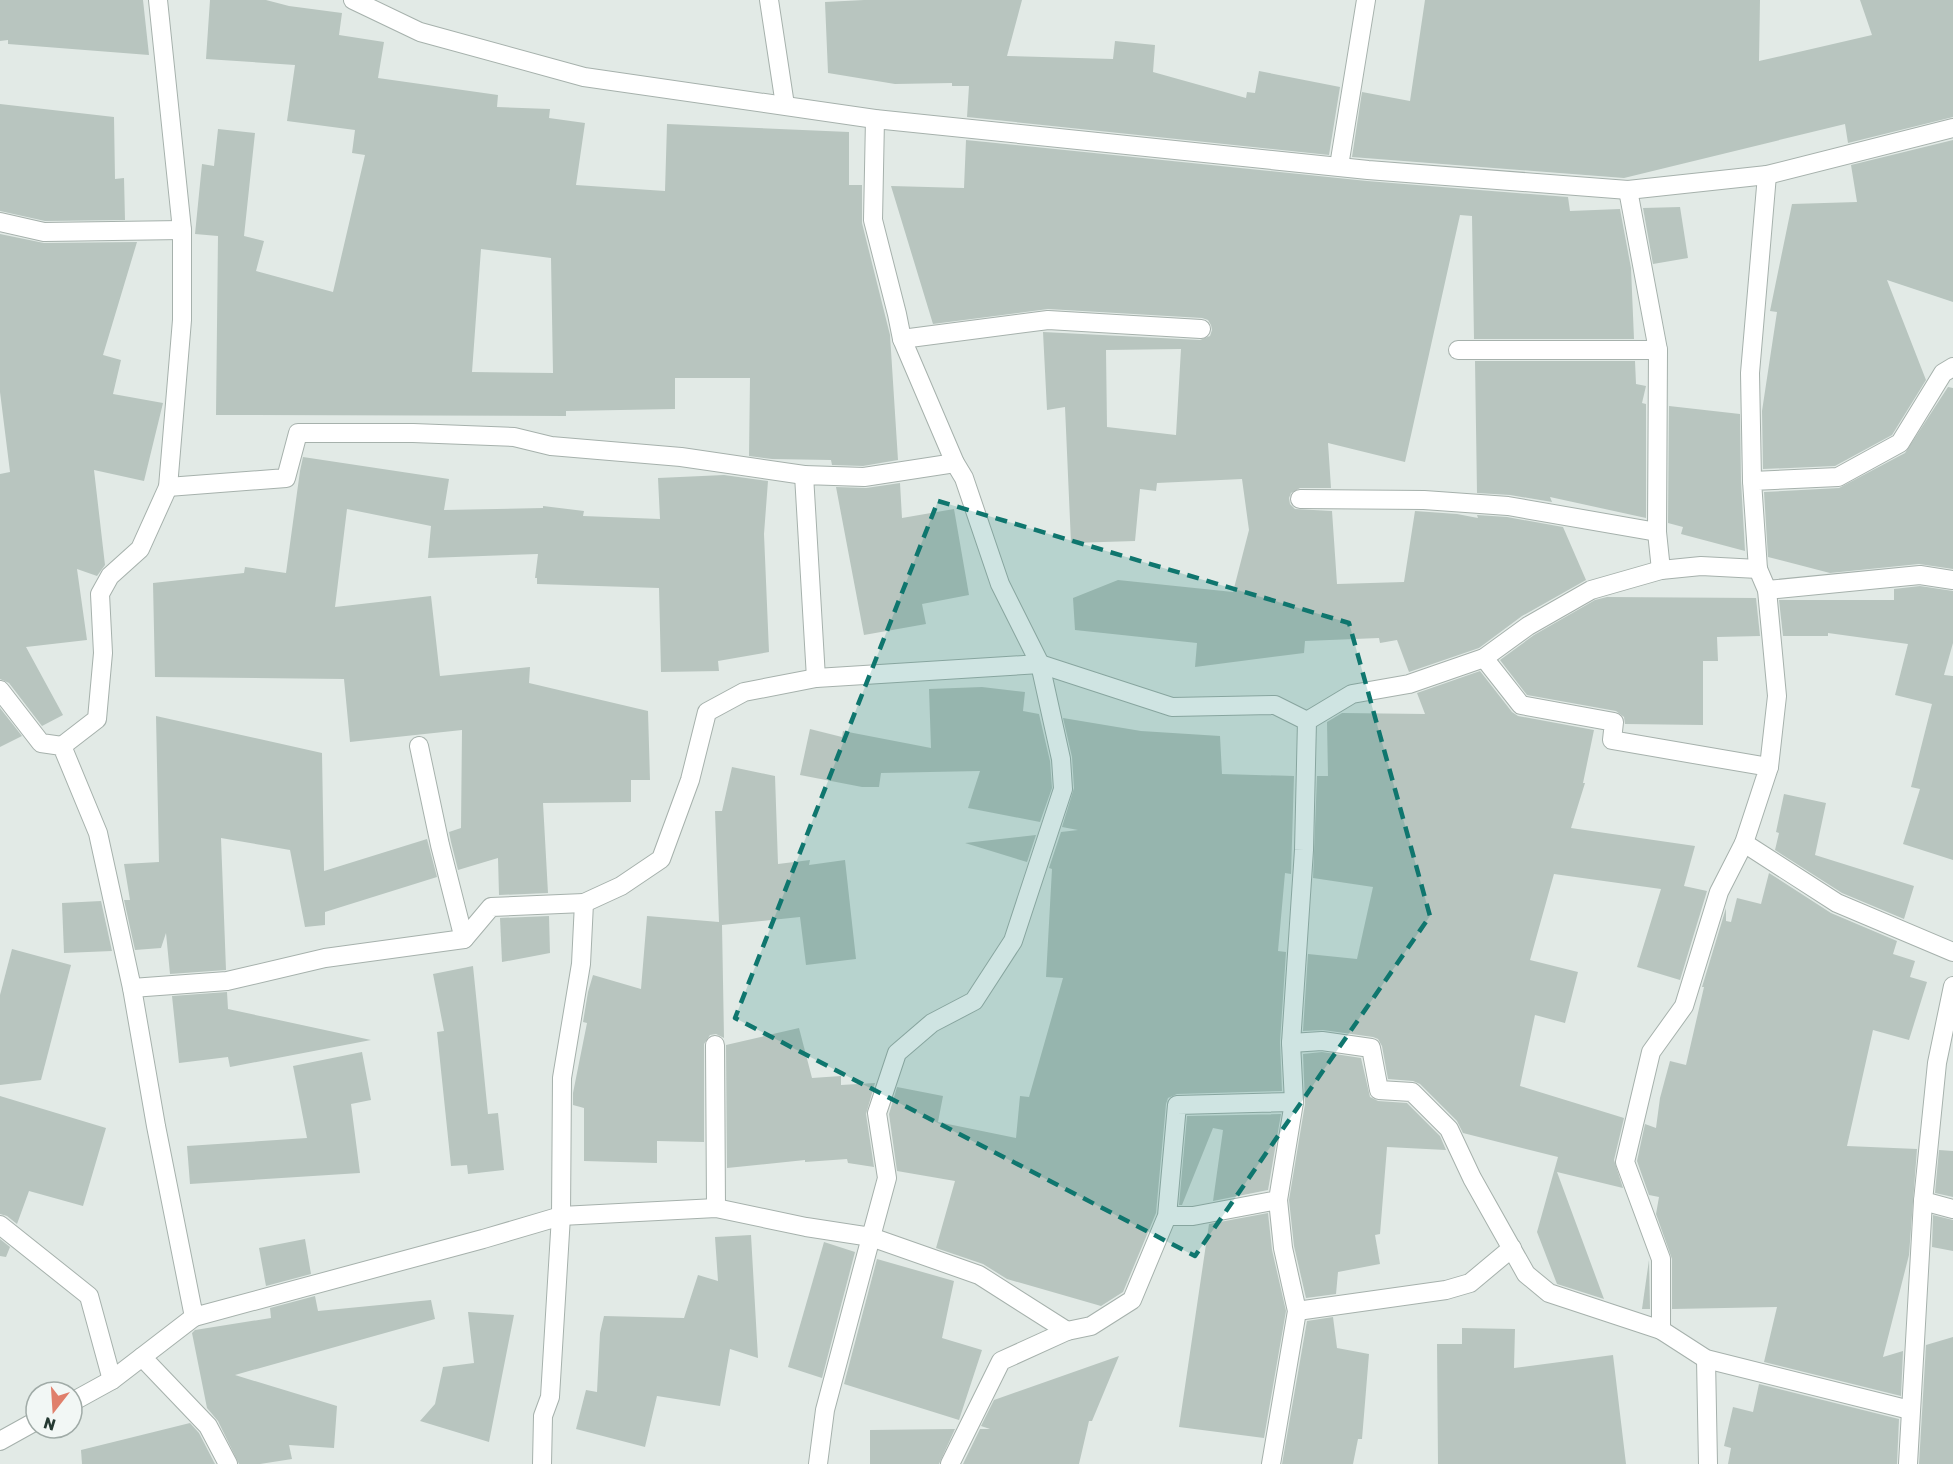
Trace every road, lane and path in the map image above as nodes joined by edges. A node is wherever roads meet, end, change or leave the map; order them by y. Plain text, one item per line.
1 (158, 0) edge
2 (353, 0) edge
3 (769, 0) edge
4 (1366, 0) edge
5 (785, 105) junction
6 (874, 119) junction
7 (1953, 128) edge
8 (1339, 166) junction
9 (1767, 175) junction
10 (1628, 190) junction
11 (0, 222) edge
12 (182, 230) junction
13 (1201, 330) dead end
14 (902, 339) junction
15 (1458, 350) dead end
16 (1658, 350) junction
17 (1953, 367) edge
18 (955, 463) junction
19 (804, 475) junction
20 (1752, 481) junction
21 (168, 487) junction
22 (1300, 499) dead end
23 (1657, 532) junction
24 (1758, 569) junction
25 (1661, 570) junction
26 (1953, 580) edge
27 (1767, 590) junction
28 (1484, 658) junction
29 (1040, 664) junction
30 (816, 678) junction
31 (0, 690) edge
32 (1307, 721) junction
33 (62, 746) junction
34 (419, 746) dead end
35 (1769, 766) junction
36 (1744, 843) junction
37 (584, 903) junction
38 (464, 939) junction
39 (1953, 952) edge
40 (1953, 986) edge
41 (132, 988) junction
42 (1291, 1043) junction
43 (715, 1045) dead end
44 (1294, 1102) junction
45 (1278, 1200) junction
46 (1923, 1201) junction
47 (716, 1208) junction
48 (1953, 1209) edge
49 (561, 1216) junction
50 (1167, 1216) junction
51 (0, 1225) edge
52 (871, 1237) junction
53 (1512, 1248) junction
54 (1297, 1311) junction
55 (194, 1317) junction
56 (1067, 1330) junction
57 (1661, 1330) junction
58 (142, 1358) junction
59 (1706, 1359) junction
60 (112, 1380) junction
61 (84, 1395) edge
62 (1910, 1410) junction
63 (24, 1428) edge
64 (0, 1441) edge
65 (228, 1464) edge
66 (542, 1464) edge
67 (818, 1464) edge
68 (950, 1464) edge
69 (1271, 1464) edge
70 (1708, 1464) edge
71 (1908, 1464) edge

1 - 12 street
2 - 5 street
3 - 5 street
4 - 8 street
5 - 6 street
6 - 8 street
6 - 14 street
7 - 9 street
8 - 10 street
9 - 10 street
9 - 20 street
10 - 16 street
11 - 12 street
12 - 21 street
13 - 14 street
14 - 18 street
15 - 16 street
16 - 23 street
17 - 20 street
18 - 19 street
18 - 29 street
19 - 21 street
19 - 30 street
20 - 24 street
21 - 33 street
22 - 23 street
23 - 25 street
24 - 25 street
24 - 27 street
25 - 28 street
26 - 27 street
27 - 35 street
28 - 32 street
28 - 35 street
29 - 30 street
29 - 32 street
29 - 52 street
30 - 37 street
31 - 33 street
32 - 42 street
33 - 41 street
34 - 38 street
35 - 36 street
36 - 39 street
36 - 57 street
37 - 38 street
37 - 49 street
38 - 41 street
40 - 46 street
41 - 55 street
42 - 44 street
42 - 53 street
43 - 47 street
44 - 45 street
44 - 50 street
45 - 50 street
45 - 54 street
46 - 48 street
46 - 62 street
47 - 49 street
47 - 52 street
49 - 55 street
49 - 66 street
50 - 56 street
51 - 60 street
52 - 56 street
52 - 67 street
53 - 54 street
53 - 57 street
54 - 69 street
55 - 58 street
56 - 68 street
57 - 59 street
58 - 60 street
58 - 65 street
59 - 62 street
59 - 70 street
60 - 61 street
62 - 71 street
63 - 64 street

